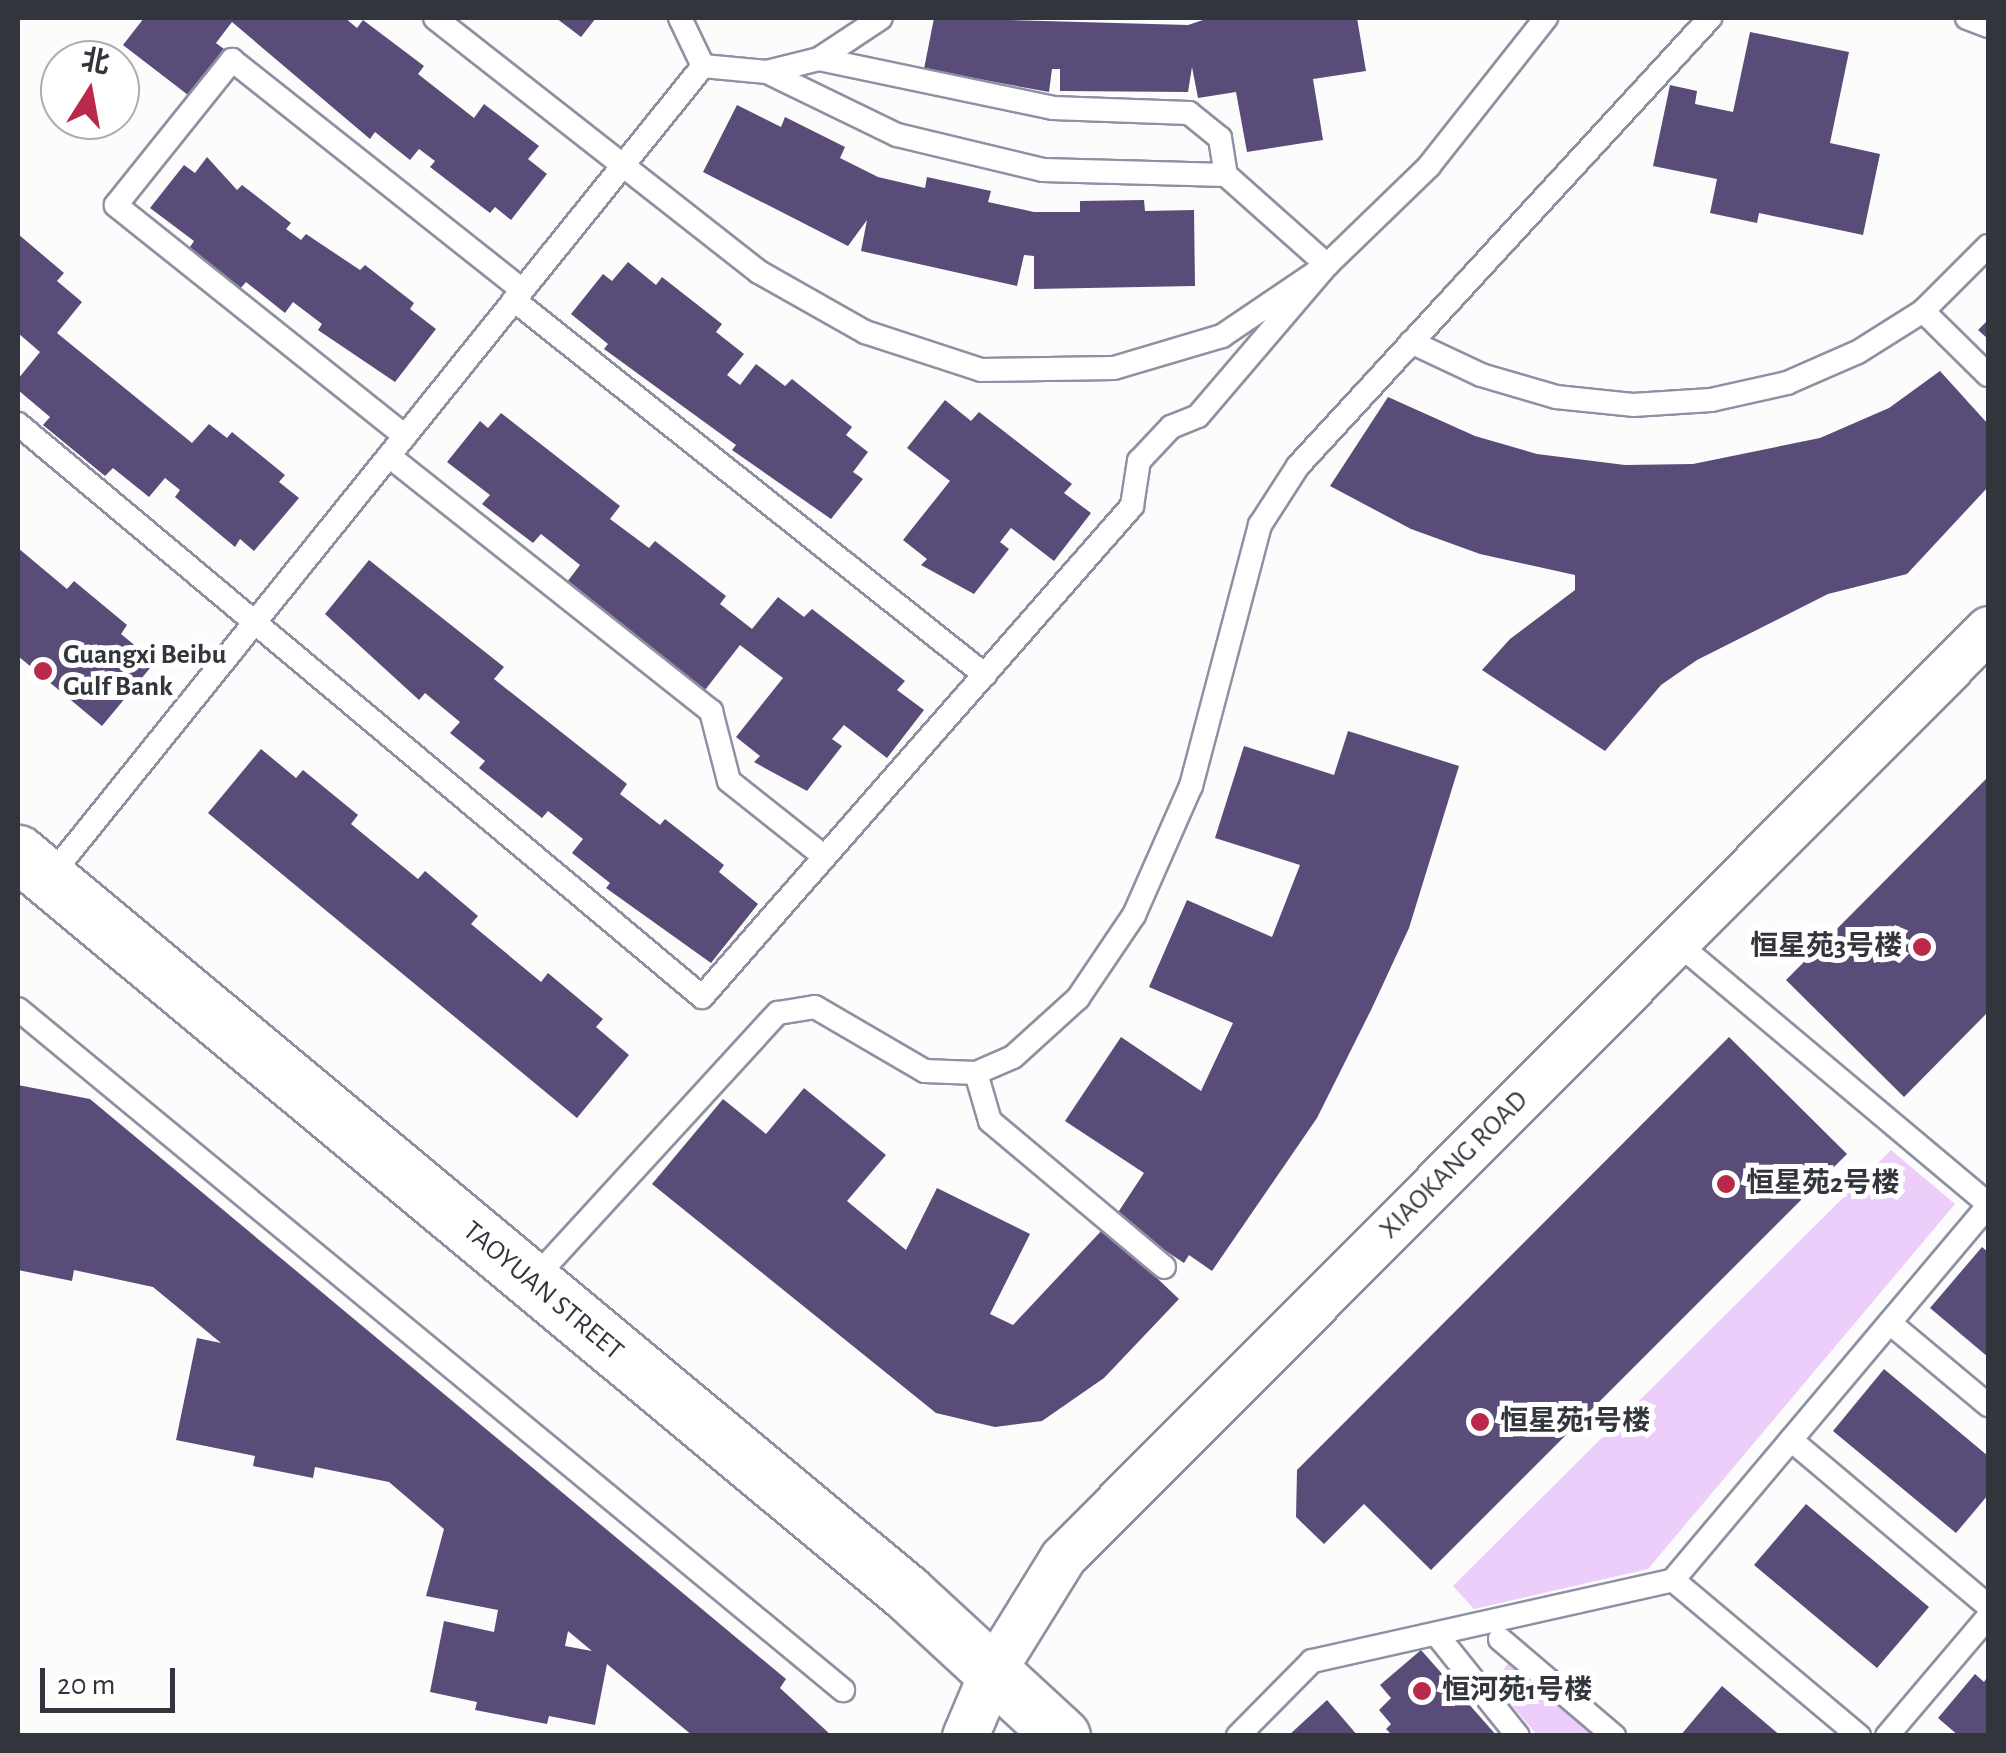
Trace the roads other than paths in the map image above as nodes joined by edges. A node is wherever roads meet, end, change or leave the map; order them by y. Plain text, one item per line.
1 (436, 18) edge
2 (680, 18) edge
3 (882, 18) edge
4 (1546, 18) edge
5 (1710, 18) edge
6 (1967, 18) edge
7 (1988, 26) edge
8 (819, 59) junction
9 (702, 66) junction
10 (767, 72) junction
11 (620, 168) junction
12 (1226, 175) junction
13 (1988, 246) edge
14 (1327, 264) junction
15 (518, 295) junction
16 (1923, 311) junction
17 (1411, 342) junction
18 (1988, 375) edge
19 (18, 424) edge
20 (405, 436) junction
21 (389, 456) junction
22 (255, 622) junction
23 (1988, 630) edge
24 (985, 675) junction
25 (825, 857) junction
26 (33, 866) edge
27 (1676, 942) junction
28 (18, 1009) edge
29 (976, 1073) junction
30 (1988, 1205) edge
31 (1164, 1267) dead end
32 (532, 1281) junction
33 (1890, 1323) junction
34 (1988, 1405) edge
35 (1791, 1440) junction
36 (1673, 1580) junction
37 (1988, 1606) edge
38 (1988, 1617) edge
39 (1437, 1635) junction
40 (1500, 1639) dead end
41 (993, 1670) junction
42 (844, 1690) dead end
43 (965, 1736) edge
44 (1062, 1736) edge
45 (1238, 1736) edge
46 (1518, 1736) edge
47 (1614, 1736) edge
48 (1859, 1736) edge
49 (1888, 1736) edge

1 - 11 lane
2 - 9 lane
3 - 8 lane
4 - 14 lane
5 - 17 lane
6 - 7 lane
8 - 10 lane
8 - 12 lane
9 - 10 lane
9 - 11 lane
10 - 12 lane
11 - 14 lane
11 - 15 lane
12 - 14 lane
13 - 16 lane
14 - 24 lane
15 - 20 lane
15 - 20 lane
15 - 24 lane
16 - 17 lane
16 - 18 lane
17 - 29 lane
19 - 22 lane
20 - 21 lane
21 - 22 lane
21 - 25 lane
22 - 25 lane
22 - 26 lane
23 - 27 street, XIAOKANG ROAD
24 - 25 lane
26 - 32 main road, TAOYUAN STREET
27 - 30 lane
27 - 41 street, XIAOKANG ROAD
28 - 42 lane
29 - 31 lane
29 - 32 lane
30 - 33 lane
32 - 41 main road, TAOYUAN STREET
33 - 34 lane
33 - 35 lane
35 - 36 lane
35 - 37 lane
36 - 39 lane
36 - 48 lane
38 - 49 lane
39 - 45 lane
39 - 46 lane
40 - 47 lane
41 - 43 street, XIAOKANG ROAD
41 - 44 main road, TAOYUAN STREET

